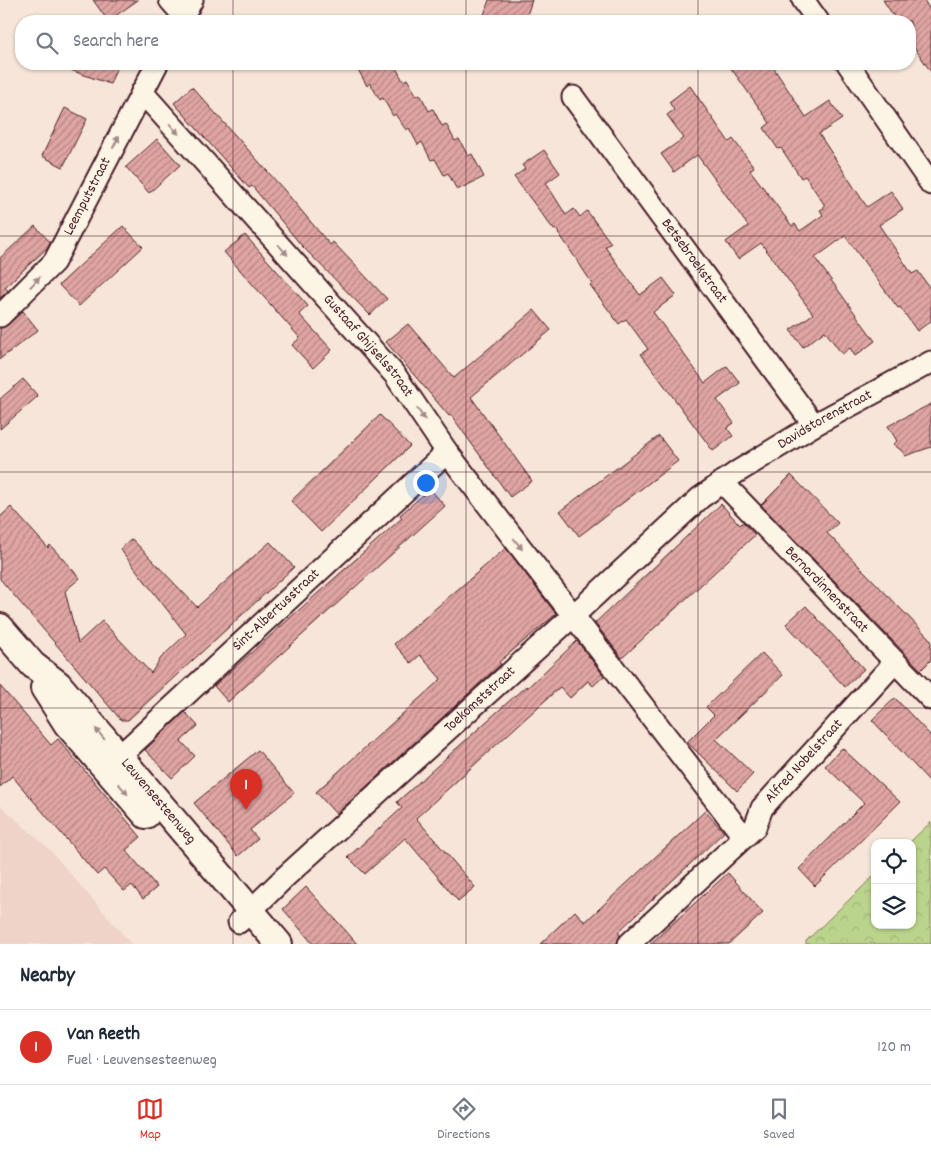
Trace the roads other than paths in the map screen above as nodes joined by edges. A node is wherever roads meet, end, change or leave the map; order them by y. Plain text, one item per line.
1 (170, 0) edge
2 (803, 0) edge
3 (186, 12) edge
4 (814, 15) edge
5 (154, 70) edge
6 (852, 70) edge
7 (142, 92) junction
8 (573, 97) dead end
9 (931, 184) edge
10 (0, 316) edge
11 (931, 362) edge
12 (814, 424) junction
13 (447, 452) junction
14 (722, 482) junction
15 (574, 615) junction
16 (0, 627) edge
17 (895, 662) junction
18 (931, 699) edge
19 (112, 762) junction
20 (744, 837) junction
21 (245, 916) junction
22 (258, 944) edge
23 (279, 944) edge
24 (628, 944) edge

1 - 3 street
2 - 4 street
5 - 7 street, Leemputstraat
6 - 9 street
10 -> 7 street, Leemputstraat
7 -> 13 street, Gustaaf Ghijselsstraat
8 - 12 street, Betsebroekstraat
11 - 12 street, Davidstorenstraat
12 - 14 street, Davidstorenstraat
13 -> 15 street, Gustaaf Ghijselsstraat
13 - 19 street, Sint-Albertusstraat
14 - 15 street, Toekomststraat
14 - 17 street, Bernardinnenstraat
15 - 20 street, Gustaaf Ghijselsstraat
15 - 21 street, Toekomststraat
16 - 19 main road, Leuvensesteenweg
17 - 18 street, Bernardinnenstraat
17 - 20 street, Alfred Nobelstraat
19 - 21 main road, Leuvensesteenweg
20 - 24 street, Alfred Nobelstraat
21 - 22 main road, Leuvensesteenweg
21 - 23 main road, Leuvensesteenweg

